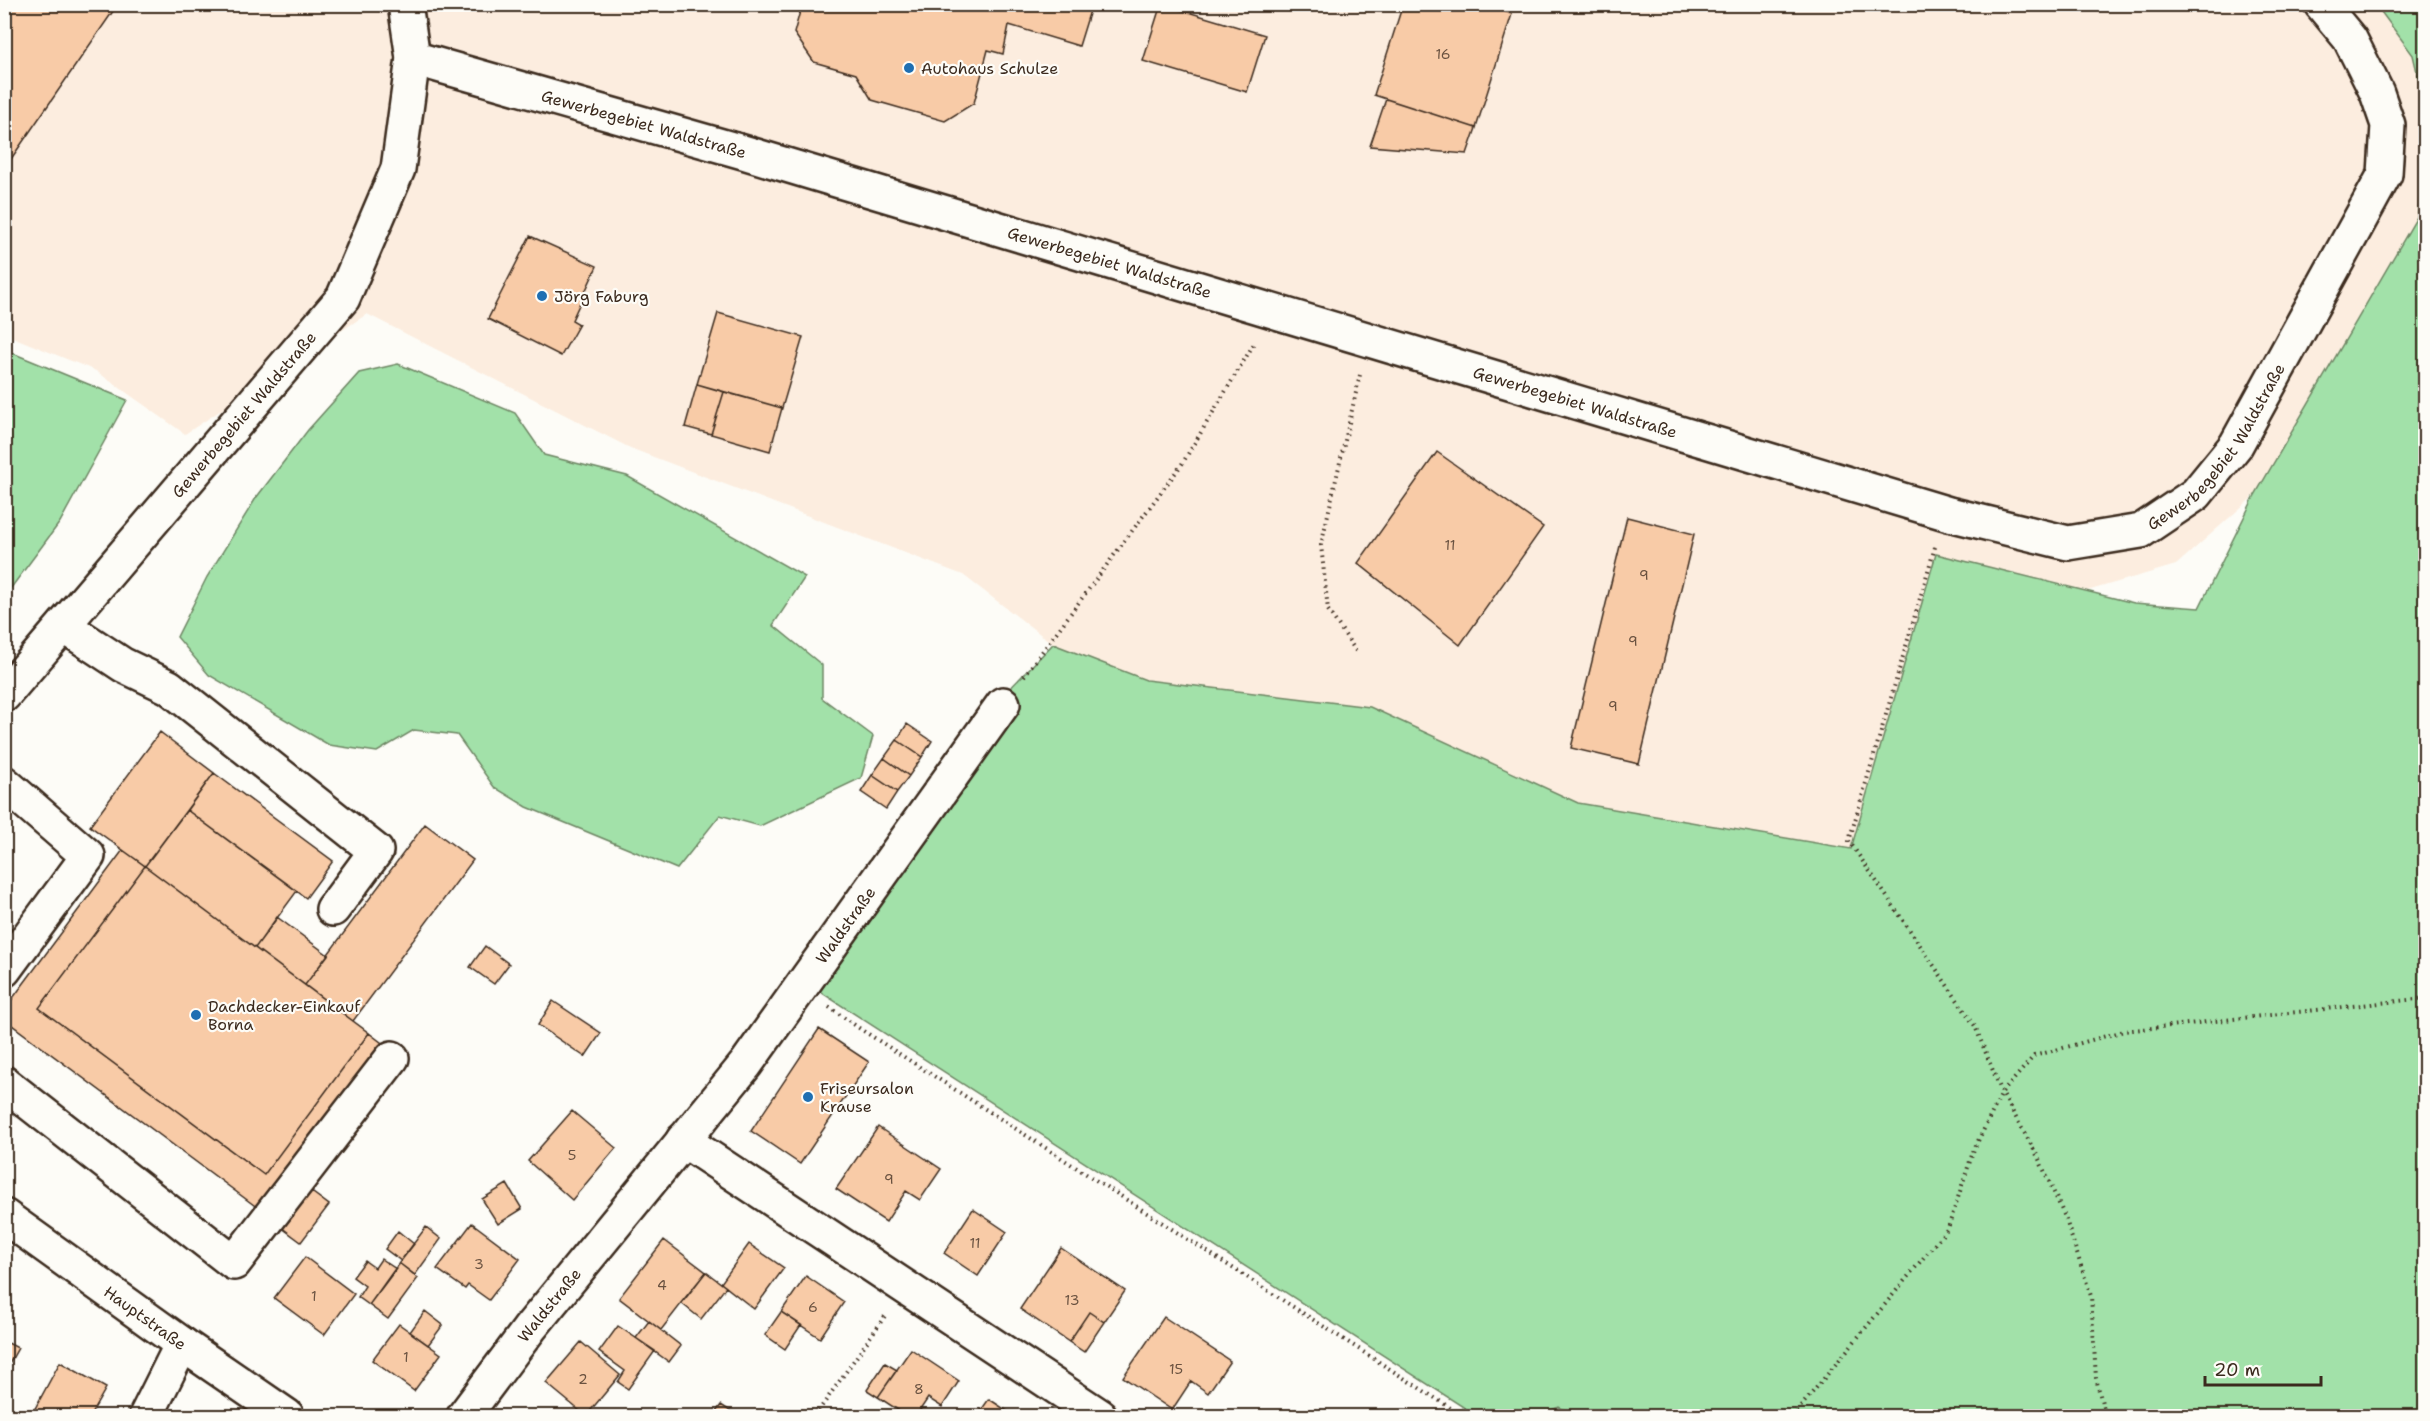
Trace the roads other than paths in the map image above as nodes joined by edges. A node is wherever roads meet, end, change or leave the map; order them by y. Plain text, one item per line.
1 (405, 4) edge
2 (2321, 4) edge
3 (413, 58) junction
4 (64, 626) junction
5 (4, 695) edge
6 (1003, 704) road end
7 (4, 783) edge
8 (333, 909) dead end
9 (4, 970) edge
10 (392, 1058) dead end
11 (4, 1083) edge
12 (683, 1140) junction
13 (4, 1216) edge
14 (182, 1344) junction
15 (146, 1416) edge
16 (287, 1416) edge
17 (464, 1416) edge
18 (1100, 1416) edge

1 - 3 street, Gewerbegebiet Waldstraße
2 - 3 street, Gewerbegebiet Waldstraße
3 - 4 street, Gewerbegebiet Waldstraße
4 - 5 street, Gewerbegebiet Waldstraße
4 - 8 street
6 - 12 street, Waldstraße
7 - 9 street
10 - 11 street
12 - 17 street, Waldstraße
12 - 18 street
13 - 14 street, Hauptstraße
14 - 15 street
14 - 16 street, Hauptstraße

